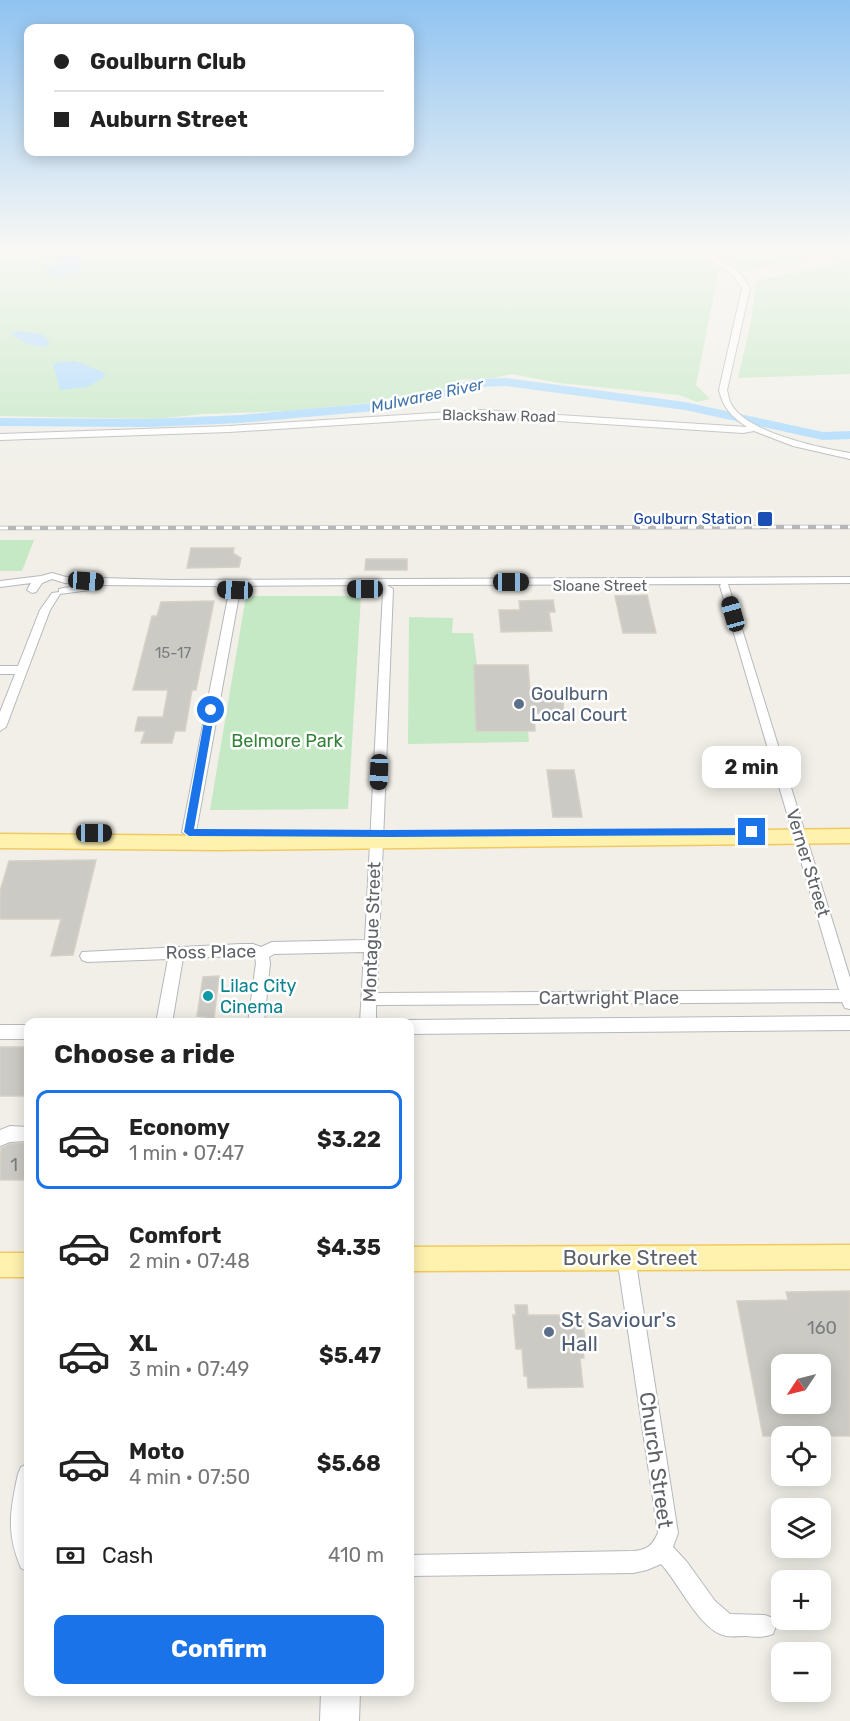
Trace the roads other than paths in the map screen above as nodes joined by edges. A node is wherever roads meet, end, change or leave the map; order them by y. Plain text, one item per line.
1 (736, 330) edge
2 (754, 428) junction
3 (0, 437) edge
4 (850, 456) edge
5 (40, 579) junction
6 (426, 579) dead end
7 (850, 580) edge
8 (444, 582) junction
9 (171, 583) junction
10 (325, 583) junction
11 (4, 584) edge
12 (850, 585) edge
13 (725, 586) junction
14 (62, 588) junction
15 (388, 589) junction
16 (235, 590) junction
17 (34, 592) junction
18 (11, 670) edge
19 (0, 702) edge
20 (0, 727) edge
21 (850, 831) edge
22 (189, 832) junction
23 (0, 833) edge
24 (800, 834) junction
25 (376, 837) junction
26 (850, 837) edge
27 (0, 841) edge
28 (370, 946) junction
29 (177, 952) junction
30 (261, 954) junction
31 (87, 956) dead end
32 (369, 999) junction
33 (849, 1000) edge
34 (165, 1018) edge
35 (257, 1018) edge
36 (368, 1018) edge
37 (850, 1023) edge
38 (414, 1028) edge
39 (0, 1032) edge
40 (24, 1032) edge
41 (24, 1134) edge
42 (0, 1138) edge
43 (626, 1257) junction
44 (850, 1257) edge
45 (414, 1259) edge
46 (0, 1265) edge
47 (24, 1265) edge
48 (24, 1496) edge
49 (662, 1551) junction
50 (24, 1553) edge
51 (414, 1566) edge
52 (765, 1626) dead end
53 (332, 1696) edge
54 (349, 1696) edge
55 (331, 1721) edge
56 (348, 1721) edge

1 - 2 street
2 - 3 street, Blackshaw Road
2 - 4 street, Blackshaw Road
5 - 11 street
5 - 14 street
5 - 17 street
6 - 8 street
7 - 8 street, Sloane Street
8 - 10 street, Sloane Street
9 - 10 street, Sloane Street
9 - 14 street, Sloane Street
9 - 16 street
10 - 15 street
11 - 17 street
12 - 13 street, Sloane Street
13 - 15 street, Sloane Street
13 - 24 street, Verner Street
14 - 16 street, Sloane Street
14 - 17 street
14 - 18 street
15 - 16 street, Sloane Street
15 - 25 street, Montague Street
16 - 22 street
17 - 18 street
18 - 19 street
18 - 20 street
21 - 24 main road
22 - 23 main road
22 - 25 main road
24 - 25 main road
24 - 26 main road
24 - 33 street, Verner Street
25 - 27 main road
25 - 28 street, Montague Street
28 - 30 street, Ross Place
28 - 32 street, Montague Street
29 - 30 street, Ross Place
29 - 31 street, Ross Place
29 - 34 street
30 - 35 street
32 - 33 street, Cartwright Place
32 - 36 street, Montague Street
37 - 38 street, Cartwright Place
39 - 40 street
41 - 42 street
43 - 44 main road, Bourke Street
43 - 45 main road, Bourke Street
43 - 49 street, Church Street
46 - 47 main road
48 - 50 street
49 - 51 street, Church Street
49 - 52 street
53 - 55 street
54 - 56 street

